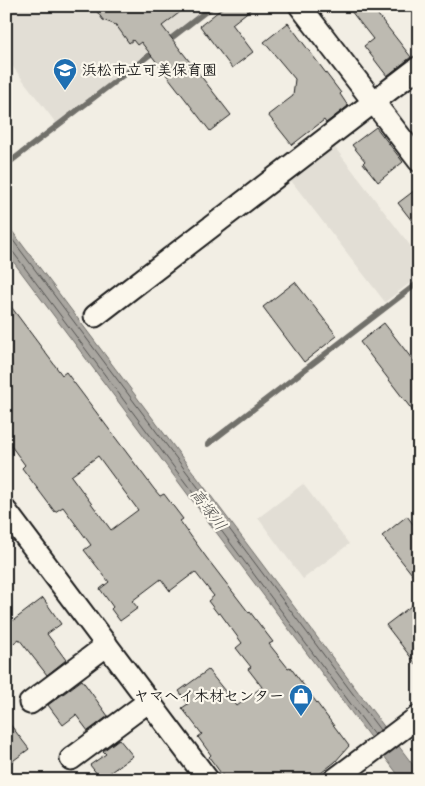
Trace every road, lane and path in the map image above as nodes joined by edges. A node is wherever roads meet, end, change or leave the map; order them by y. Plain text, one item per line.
1 (300, 6) edge
2 (419, 67) edge
3 (373, 102) junction
4 (419, 161) edge
5 (95, 316) dead end
6 (6, 510) edge
7 (107, 645) junction
8 (149, 701) junction
9 (30, 703) dead end
10 (419, 716) edge
11 (71, 759) dead end
12 (208, 780) edge
13 (334, 780) edge

1 - 3 street
2 - 3 street
3 - 4 street
3 - 5 street
6 - 7 street
7 - 8 street
7 - 9 street
8 - 11 street
8 - 12 street
10 - 13 street

